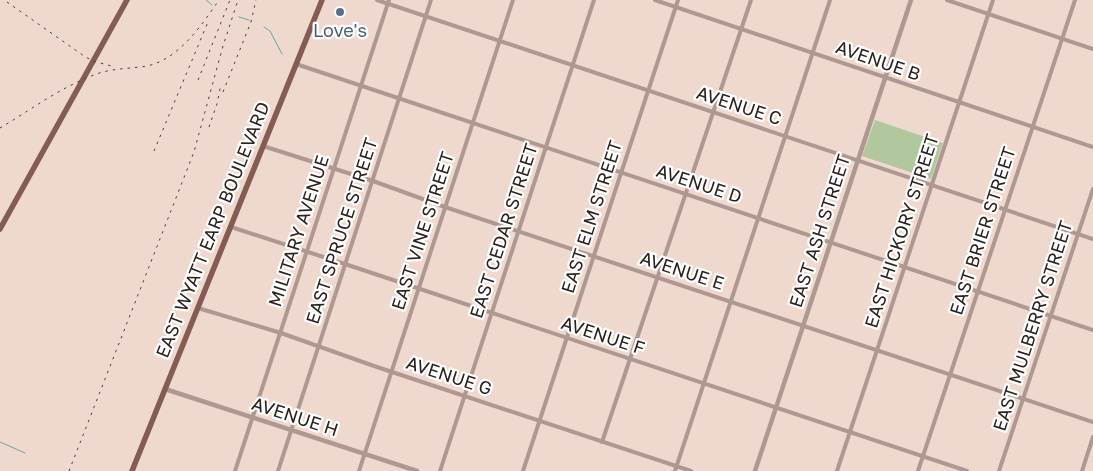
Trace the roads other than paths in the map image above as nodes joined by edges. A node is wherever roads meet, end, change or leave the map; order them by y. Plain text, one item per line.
1 (127, 0) edge
2 (322, 0) edge
3 (377, 0) edge
4 (431, 0) edge
5 (513, 0) edge
6 (594, 0) edge
7 (655, 0) edge
8 (678, 0) edge
9 (751, 0) edge
10 (830, 0) edge
11 (911, 0) edge
12 (946, 0) edge
13 (993, 0) edge
14 (1075, 0) edge
15 (389, 2) edge
16 (675, 7) junction
17 (988, 14) junction
18 (426, 16) junction
19 (741, 29) junction
20 (1062, 39) junction
21 (500, 41) junction
22 (1093, 49) edge
23 (813, 53) junction
24 (296, 64) junction
25 (572, 65) junction
26 (886, 78) junction
27 (361, 86) junction
28 (648, 90) junction
29 (399, 99) junction
30 (959, 102) junction
31 (713, 112) junction
32 (473, 123) junction
33 (1032, 127) junction
34 (786, 136) junction
35 (263, 146) junction
36 (1093, 147) edge
37 (546, 148) junction
38 (858, 160) junction
39 (334, 168) junction
40 (621, 172) junction
41 (373, 180) junction
42 (932, 185) junction
43 (1093, 189) edge
44 (686, 194) junction
45 (446, 207) junction
46 (1005, 209) junction
47 (758, 218) junction
48 (231, 227) junction
49 (0, 229) edge
50 (518, 231) junction
51 (1078, 234) junction
52 (1093, 238) edge
53 (831, 242) junction
54 (307, 251) junction
55 (593, 256) junction
56 (345, 264) junction
57 (904, 267) junction
58 (658, 277) junction
59 (418, 289) junction
60 (978, 291) junction
61 (731, 302) junction
62 (198, 308) junction
63 (492, 314) junction
64 (1051, 316) junction
65 (803, 326) junction
66 (1093, 330) edge
67 (281, 333) junction
68 (566, 338) junction
69 (319, 346) junction
70 (877, 350) junction
71 (630, 359) junction
72 (392, 372) junction
73 (950, 374) junction
74 (704, 384) junction
75 (165, 389) junction
76 (464, 396) junction
77 (1023, 398) junction
78 (776, 408) junction
79 (253, 417) junction
80 (539, 421) junction
81 (1093, 422) edge
82 (291, 430) junction
83 (850, 432) junction
84 (1093, 437) edge
85 (602, 442) junction
86 (365, 454) junction
87 (923, 456) junction
88 (676, 469) edge
89 (133, 471) edge
90 (235, 471) edge
91 (278, 471) edge
92 (359, 471) edge
93 (417, 471) edge
94 (440, 471) edge
95 (523, 471) edge
96 (691, 471) edge
97 (755, 471) edge
98 (837, 471) edge
99 (918, 471) edge
100 (967, 471) edge
101 (999, 471) edge
102 (1082, 471) edge

1 - 49 main road
2 - 24 main road, EAST WYATT EARP BOULEVARD
3 - 15 street, AVENUE C
4 - 18 street, EAST SPRUCE STREET
5 - 21 street, EAST VINE STREET
6 - 25 street, EAST CEDAR STREET
7 - 16 street, AVENUE B
8 - 16 street, EAST ELM STREET
9 - 19 street
10 - 23 street
11 - 26 street, EAST ASH STREET
12 - 17 street
13 - 17 street, EAST HICKORY STREET
14 - 20 street, EAST BRIER STREET
15 - 18 street, AVENUE C
15 - 27 street, MILITARY AVENUE
16 - 19 street, AVENUE B
16 - 28 street, EAST ELM STREET
17 - 20 street
17 - 30 street, EAST HICKORY STREET
18 - 21 street, AVENUE C
18 - 29 street, EAST SPRUCE STREET
19 - 23 street, AVENUE B
19 - 31 street
20 - 22 street
20 - 33 street, EAST BRIER STREET
21 - 25 street, AVENUE C
21 - 32 street, EAST VINE STREET
23 - 26 street, AVENUE B
23 - 34 street
24 - 27 street, AVENUE D
24 - 35 main road, EAST WYATT EARP BOULEVARD
25 - 28 street, AVENUE C
25 - 37 street, EAST CEDAR STREET
26 - 30 street, AVENUE B
26 - 38 street, EAST ASH STREET
27 - 29 street, AVENUE D
27 - 39 street, MILITARY AVENUE
28 - 31 street, AVENUE C
28 - 40 street, EAST ELM STREET
29 - 32 street, AVENUE D
29 - 41 street, EAST SPRUCE STREET
30 - 33 street, AVENUE B
30 - 42 street, EAST HICKORY STREET
31 - 34 street, AVENUE C
31 - 44 street
32 - 37 street, AVENUE D
32 - 45 street, EAST VINE STREET
33 - 36 street, AVENUE B
33 - 46 street, EAST BRIER STREET
34 - 38 street, AVENUE C
34 - 47 street
35 - 39 street, AVENUE E
35 - 48 main road, EAST WYATT EARP BOULEVARD
37 - 40 street, AVENUE D
37 - 50 street, EAST CEDAR STREET
38 - 42 street, AVENUE C
38 - 53 street, EAST ASH STREET
39 - 41 street, AVENUE E
39 - 54 street, MILITARY AVENUE
40 - 44 street, AVENUE D
40 - 55 street, EAST ELM STREET
41 - 45 street, AVENUE E
41 - 56 street, EAST SPRUCE STREET
42 - 46 street, AVENUE C
42 - 57 street, EAST HICKORY STREET
43 - 51 street, EAST MULBERRY STREET
44 - 47 street, AVENUE D
44 - 58 street
45 - 50 street, AVENUE E
45 - 59 street, EAST VINE STREET
46 - 51 street, AVENUE C
46 - 60 street, EAST BRIER STREET
47 - 53 street, AVENUE D
47 - 61 street
48 - 54 street, AVENUE F
48 - 62 main road, EAST WYATT EARP BOULEVARD
50 - 55 street, AVENUE E
50 - 63 street, EAST CEDAR STREET
51 - 52 street, AVENUE C
51 - 64 street, EAST MULBERRY STREET
53 - 57 street, AVENUE D
53 - 65 street, EAST ASH STREET
54 - 56 street, AVENUE F
54 - 67 street, MILITARY AVENUE
55 - 58 street, AVENUE E
55 - 68 street, EAST ELM STREET
56 - 59 street, AVENUE F
56 - 69 street, EAST SPRUCE STREET
57 - 60 street, AVENUE D
57 - 70 street, EAST HICKORY STREET
58 - 61 street, AVENUE E
58 - 71 street
59 - 63 street, AVENUE F
59 - 72 street, EAST VINE STREET
60 - 64 street, AVENUE D
60 - 73 street, EAST BRIER STREET
61 - 65 street, AVENUE E
61 - 74 street
62 - 67 street, AVENUE G
62 - 75 main road, EAST WYATT EARP BOULEVARD
63 - 68 street, AVENUE F
63 - 76 street, EAST CEDAR STREET
64 - 66 street, AVENUE D
64 - 77 street, EAST MULBERRY STREET
65 - 70 street, AVENUE E
65 - 78 street, EAST ASH STREET
67 - 69 street, AVENUE G
67 - 79 street, MILITARY AVENUE
68 - 71 street, AVENUE F
68 - 80 street, EAST ELM STREET
69 - 72 street, AVENUE G
69 - 82 street, EAST SPRUCE STREET
70 - 73 street, AVENUE E
70 - 83 street, EAST HICKORY STREET
71 - 74 street, AVENUE F
71 - 85 street
72 - 76 street, AVENUE G
72 - 86 street, EAST VINE STREET
73 - 77 street, AVENUE E
73 - 87 street, EAST BRIER STREET
74 - 78 street, AVENUE F
74 - 88 street
75 - 79 street, AVENUE H
75 - 89 main road, EAST WYATT EARP BOULEVARD
76 - 80 street, AVENUE G
76 - 94 street, EAST CEDAR STREET
77 - 81 street, AVENUE E
77 - 101 street, EAST MULBERRY STREET
78 - 83 street, AVENUE F
78 - 97 street, EAST ASH STREET
79 - 82 street, AVENUE H
79 - 90 street, MILITARY AVENUE
80 - 85 street, AVENUE G
80 - 95 street, EAST ELM STREET
82 - 86 street, AVENUE H
82 - 91 street, EAST SPRUCE STREET
83 - 87 street, AVENUE F
83 - 98 street, EAST HICKORY STREET
84 - 102 street
85 - 88 street, AVENUE G
86 - 92 street, EAST VINE STREET
86 - 93 street, AVENUE H
87 - 99 street, EAST BRIER STREET
87 - 100 street, AVENUE F
88 - 96 street, AVENUE G

